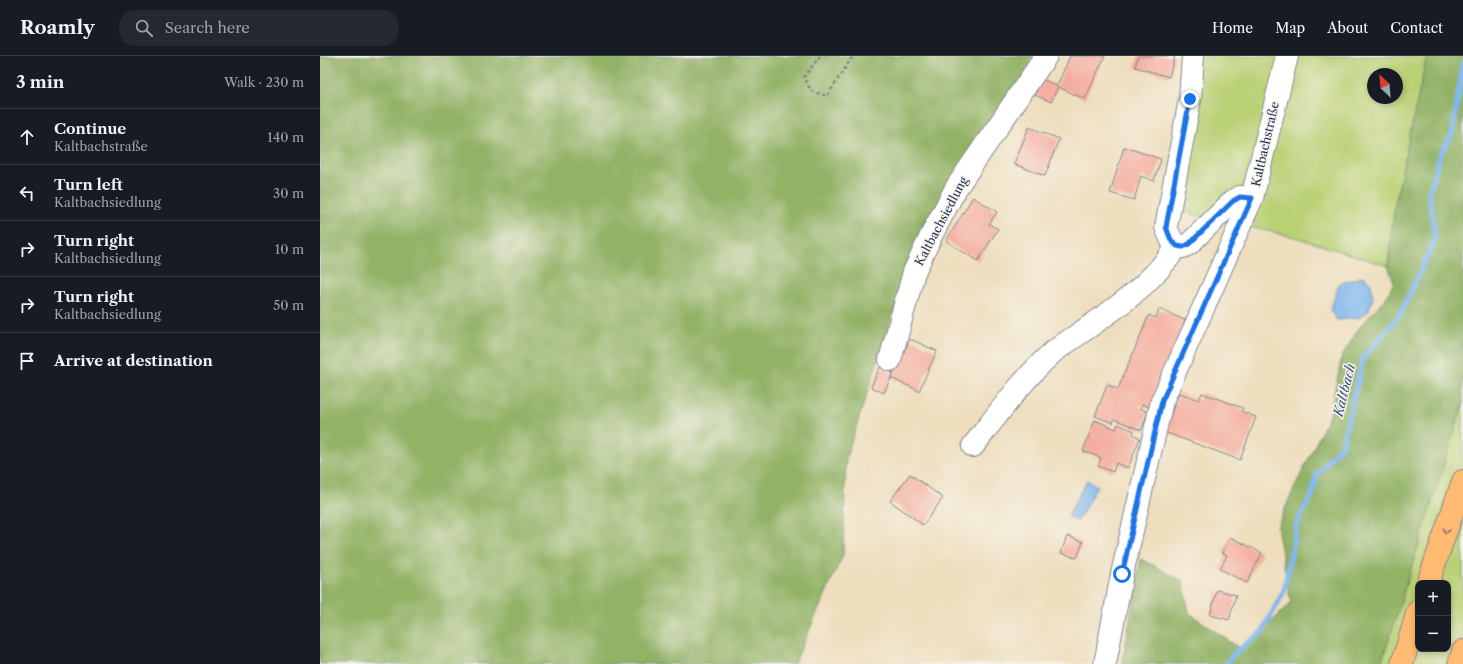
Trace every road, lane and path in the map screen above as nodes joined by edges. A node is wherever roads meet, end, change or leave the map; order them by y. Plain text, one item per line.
1 (820, 56) edge
2 (853, 56) edge
3 (1046, 56) edge
4 (1193, 56) edge
5 (1286, 56) edge
6 (1252, 198) junction
7 (1177, 246) junction
8 (890, 360) dead end
9 (973, 446) dead end
10 (1463, 481) edge
11 (1429, 580) edge
12 (1416, 616) edge
13 (1463, 651) edge
14 (1105, 664) edge
15 (1402, 664) edge
16 (1459, 664) edge

1 - 2 path
3 - 8 street, Kaltbachsiedlung
4 - 7 street
5 - 6 street, Kaltbachstraße
6 - 7 street
6 - 14 street, Kaltbachstraße
7 - 9 street
10 -> 11 highway
12 - 15 highway
13 - 16 highway

